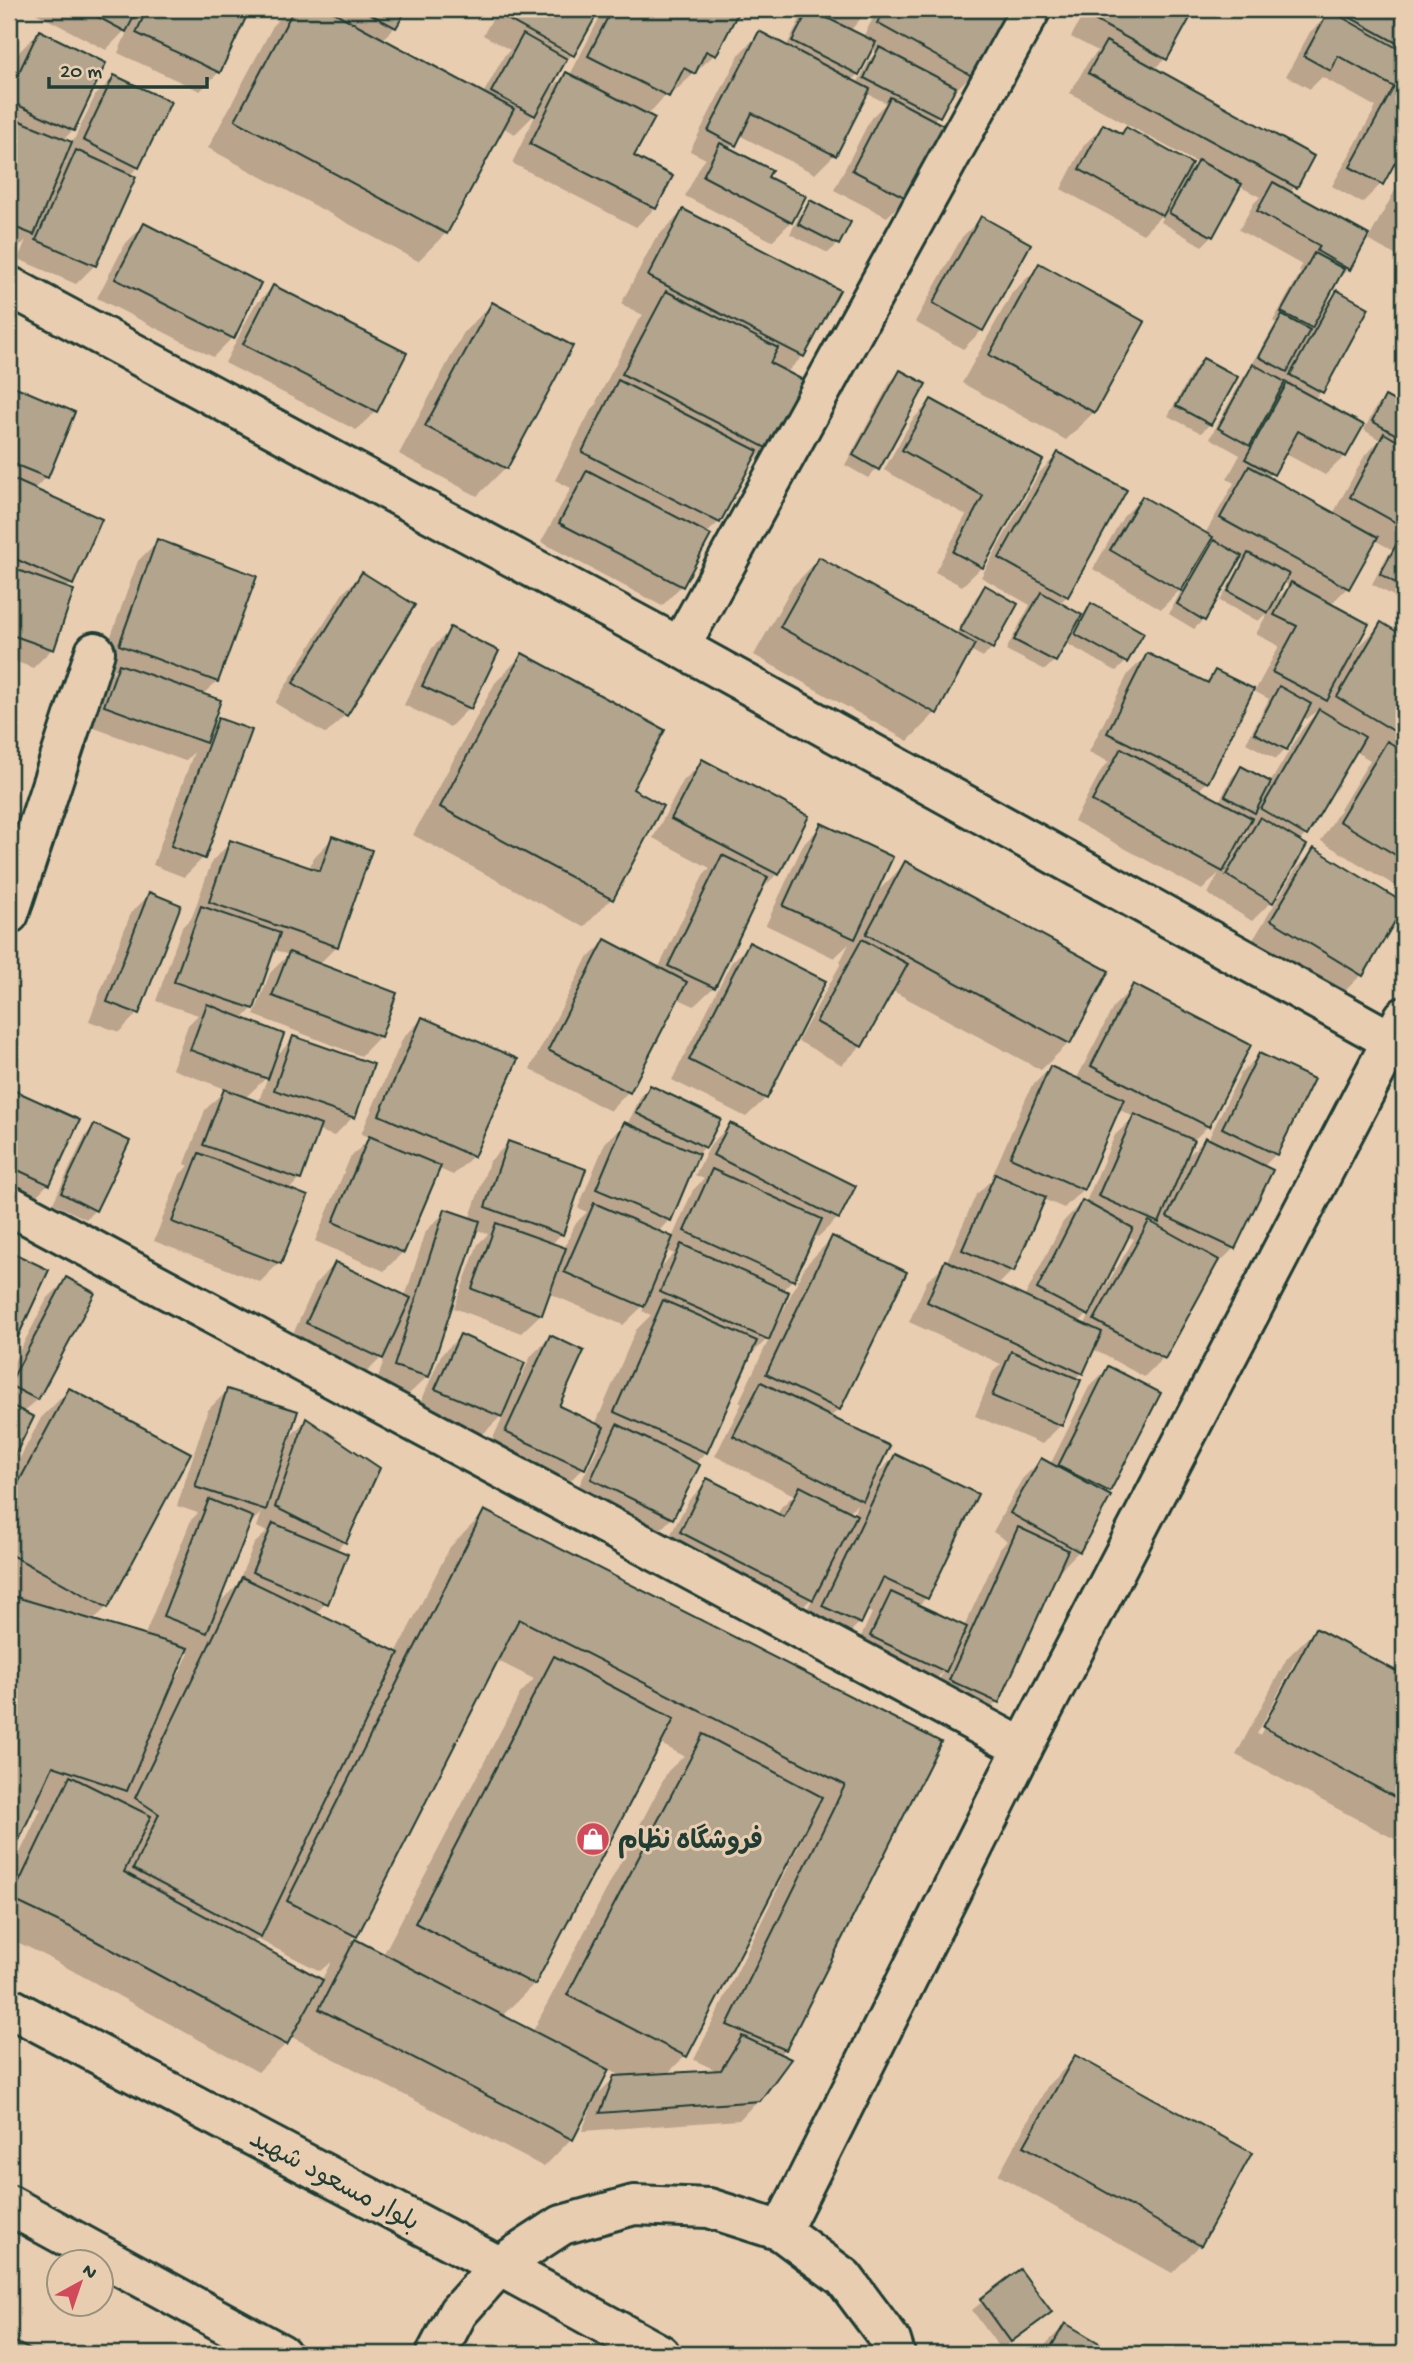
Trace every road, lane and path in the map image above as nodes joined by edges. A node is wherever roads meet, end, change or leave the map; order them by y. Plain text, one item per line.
1 (1031, 9) edge
2 (9, 286) edge
3 (680, 647) junction
4 (95, 652) dead end
5 (9, 914) edge
6 (1398, 1029) edge
7 (9, 1205) edge
8 (1023, 1748) junction
9 (9, 2007) edge
10 (9, 2205) edge
11 (781, 2231) junction
12 (499, 2266) junction
13 (281, 2354) edge
14 (436, 2354) edge
15 (660, 2354) edge
16 (895, 2354) edge

1 - 3 street
2 - 3 street
3 - 6 street
4 - 5 street
6 - 8 street
7 - 8 street
8 - 11 street
9 - 12 street, بلوار مسعود شهید
10 - 13 street
11 - 12 street
11 - 16 street
12 - 14 street
12 - 15 street, بلوار مسعود شهید

